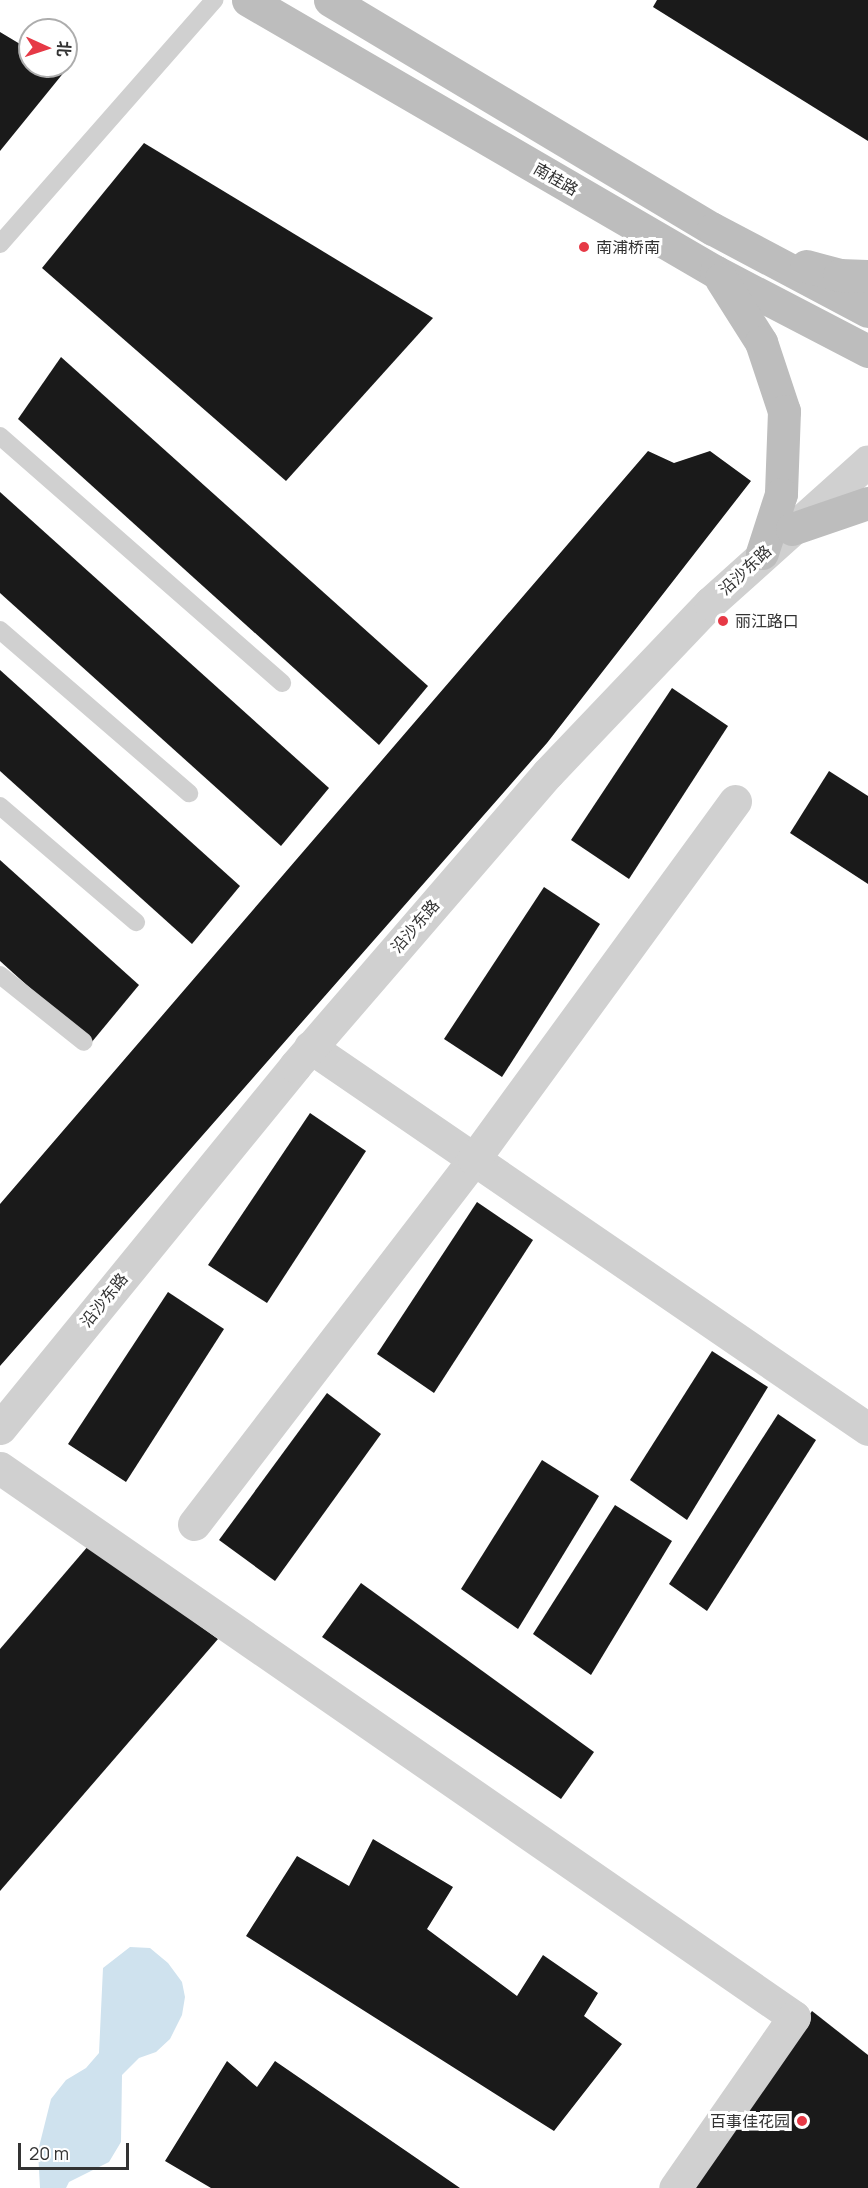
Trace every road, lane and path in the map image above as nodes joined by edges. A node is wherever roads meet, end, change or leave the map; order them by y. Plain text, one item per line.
1 (214, 0) edge
2 (248, 0) edge
3 (330, 0) edge
4 (0, 244) edge
5 (750, 248) junction
6 (716, 272) junction
7 (868, 276) edge
8 (868, 311) edge
9 (868, 351) edge
10 (0, 436) edge
11 (868, 461) edge
12 (868, 503) edge
13 (792, 529) junction
14 (762, 553) junction
15 (0, 630) edge
16 (282, 683) dead end
17 (189, 793) dead end
18 (735, 801) dead end
19 (0, 806) edge
20 (136, 922) dead end
21 (0, 975) edge
22 (84, 1042) dead end
23 (310, 1047) junction
24 (474, 1160) junction
25 (0, 1428) edge
26 (868, 1429) edge
27 (0, 1468) edge
28 (194, 1524) dead end
29 (675, 2188) edge

1 - 4 lane
2 - 6 main road, 南桂路
3 - 5 main road
5 - 7 main road
5 - 8 main road
6 - 9 main road, 南桂路
6 - 14 main road
10 - 16 lane
11 - 13 street, 沿沙东路
12 - 13 main road
13 - 14 street, 沿沙东路
14 - 23 street, 沿沙东路
15 - 17 lane
18 - 24 street
19 - 20 lane
21 - 22 lane
23 - 24 street
23 - 25 street, 沿沙东路
24 - 26 street
24 - 28 street
27 - 29 street

